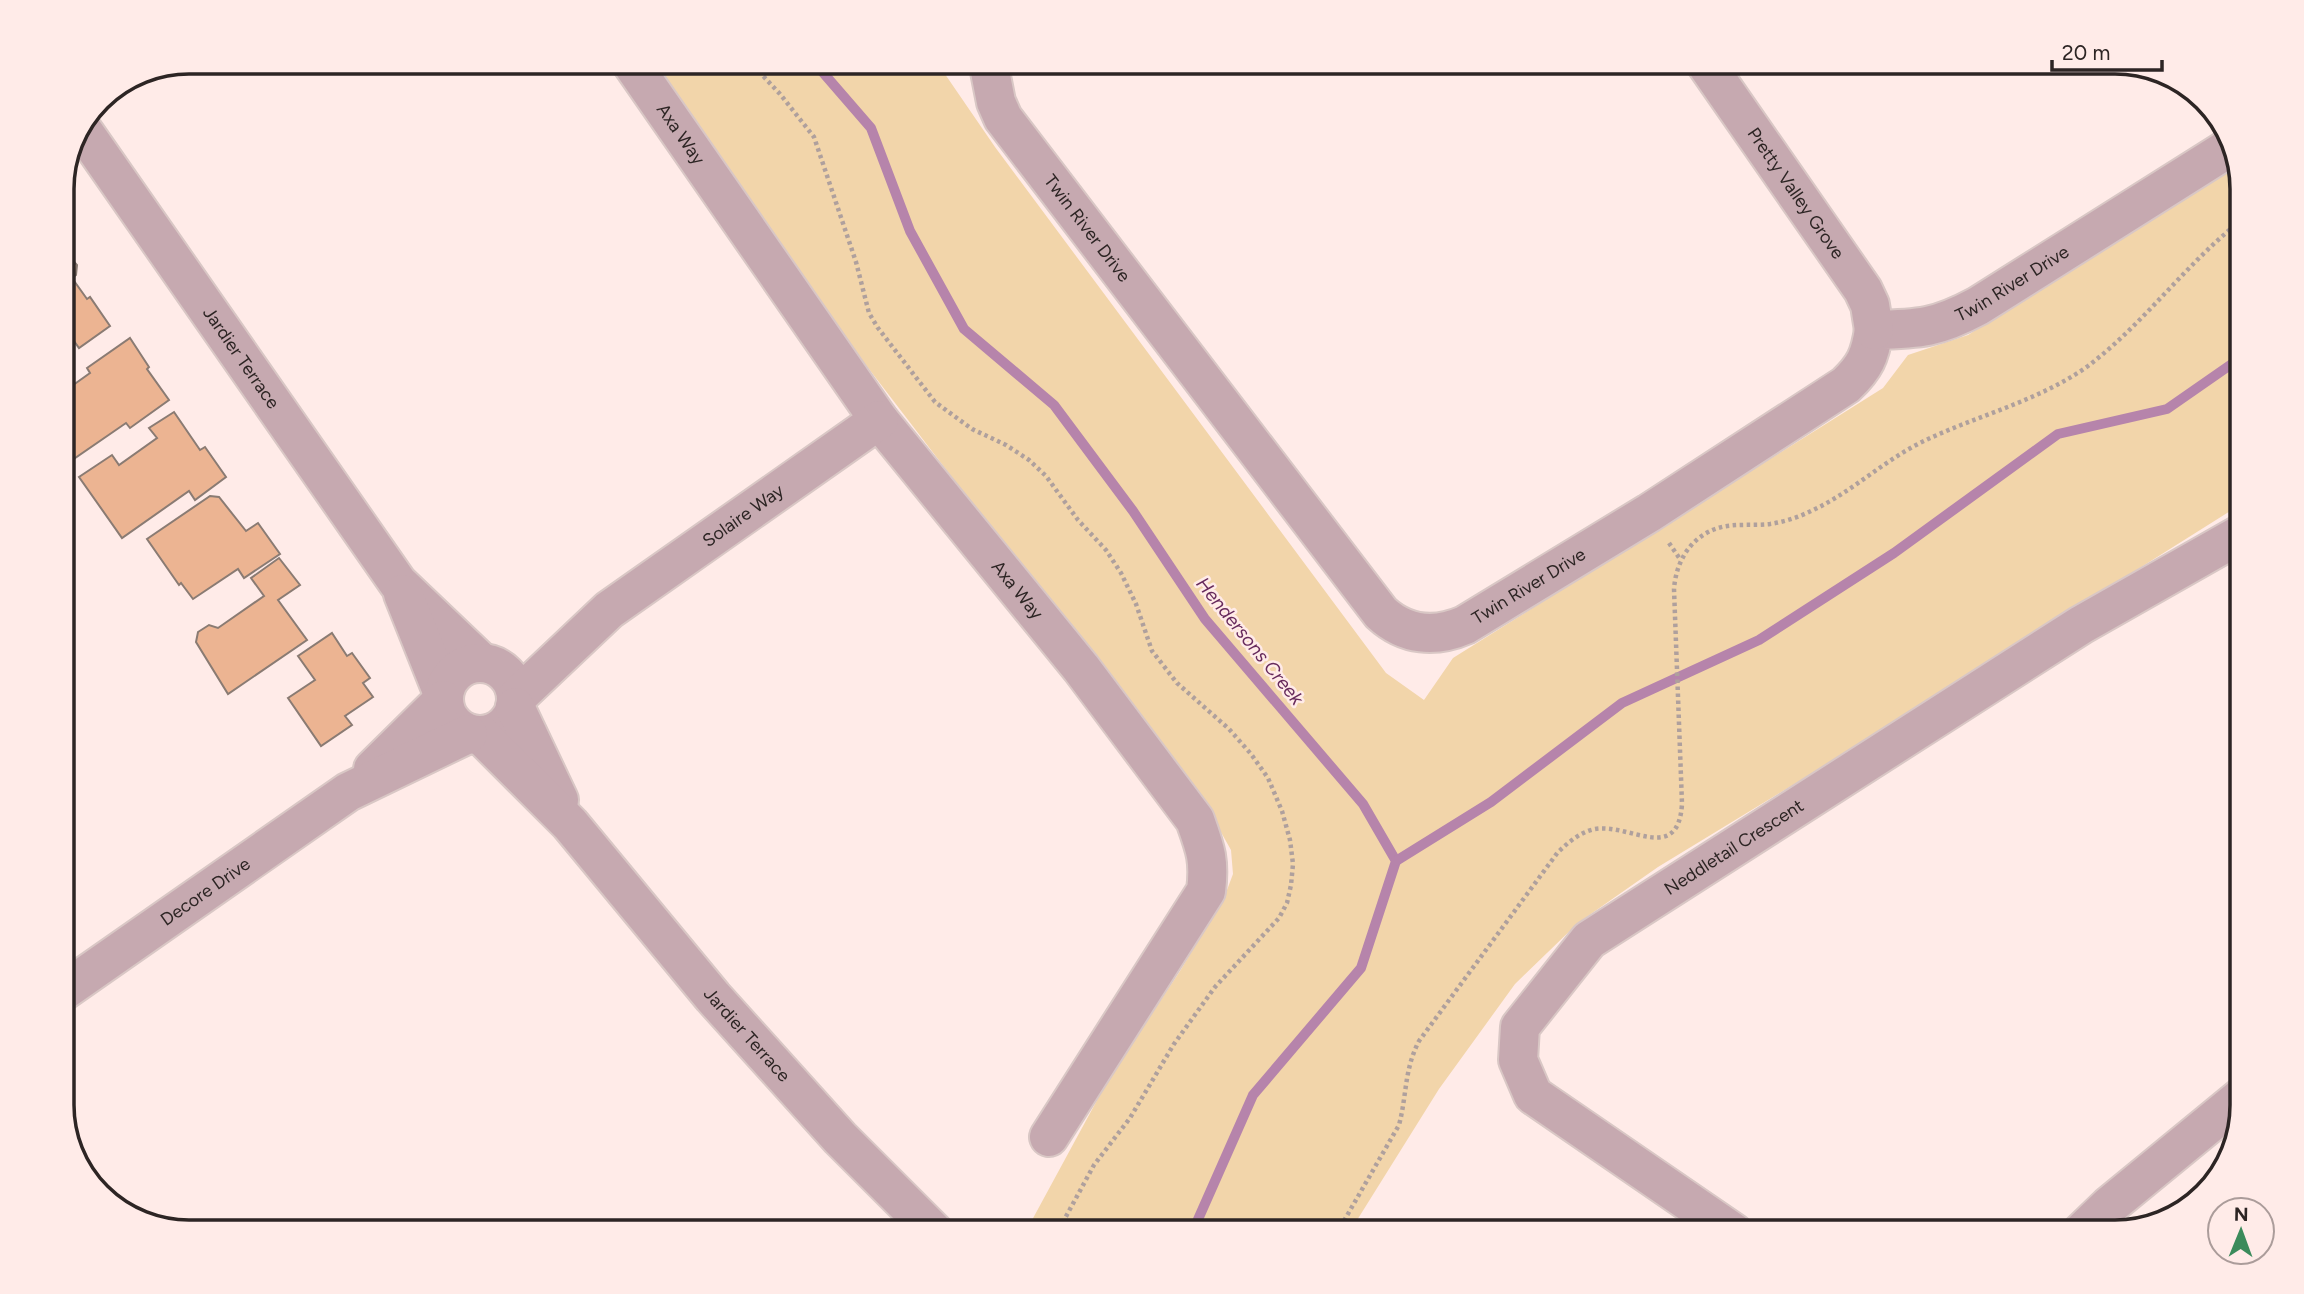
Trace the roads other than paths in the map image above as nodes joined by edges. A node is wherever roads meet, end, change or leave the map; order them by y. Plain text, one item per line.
1 (639, 74) edge
2 (991, 74) edge
3 (1713, 74) edge
4 (87, 135) edge
5 (2224, 151) edge
6 (1874, 330) junction
7 (879, 420) junction
8 (2230, 540) edge
9 (398, 583) junction
10 (609, 610) junction
11 (487, 664) junction
12 (443, 697) junction
13 (516, 702) junction
14 (475, 734) junction
15 (348, 792) junction
16 (570, 824) junction
17 (74, 976) edge
18 (2230, 1110) edge
19 (1049, 1137) dead end
20 (2119, 1218) edge
21 (923, 1221) edge
22 (1717, 1221) edge

1 - 7 street, Axa Way
2 - 6 street, Twin River Drive
3 - 6 street, Pretty Valley Grove
4 - 9 street, Jardier Terrace
5 - 6 street, Twin River Drive
7 - 10 street, Solaire Way
7 - 19 street, Axa Way
8 - 22 street, Neddletail Crescent
9 - 11 street, Jardier Terrace
9 - 12 street, Jardier Terrace
10 - 11 street, Solaire Way
10 - 13 street, Solaire Way
11 - 12 street
11 - 13 street
12 - 14 street
12 - 15 street, Decore Drive
13 - 14 street
13 - 16 street, Jardier Terrace
14 - 15 street, Decore Drive
14 - 16 street, Jardier Terrace
15 - 17 street, Decore Drive
16 - 21 street, Jardier Terrace
18 - 20 street

